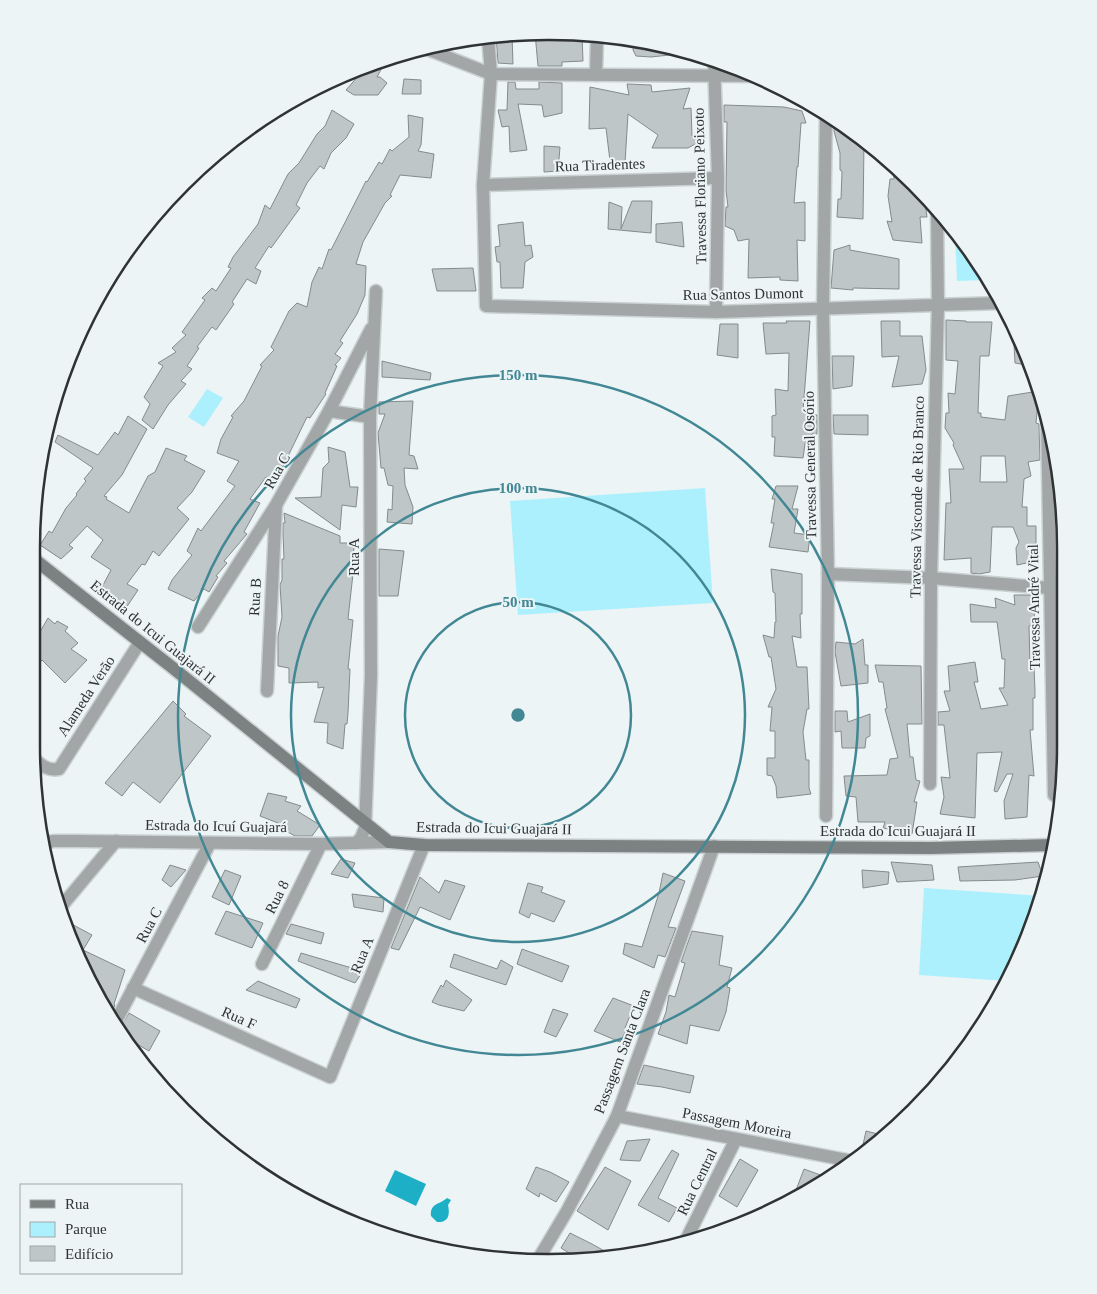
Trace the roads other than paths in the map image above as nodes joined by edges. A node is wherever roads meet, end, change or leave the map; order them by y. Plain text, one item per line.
1 (596, 42) edge
2 (489, 43) edge
3 (436, 53) edge
4 (714, 68) edge
5 (491, 74) junction
6 (596, 75) junction
7 (714, 76) junction
8 (735, 76) edge
9 (826, 123) edge
10 (718, 178) junction
11 (483, 185) junction
12 (937, 221) edge
13 (376, 291) dead end
14 (994, 303) edge
15 (938, 305) junction
16 (823, 309) junction
17 (716, 312) junction
18 (374, 325) junction
19 (330, 410) junction
20 (370, 417) junction
21 (1047, 451) edge
22 (276, 506) junction
23 (40, 564) edge
24 (828, 574) junction
25 (931, 578) junction
26 (1049, 588) junction
27 (1057, 588) edge
28 (198, 627) dead end
29 (140, 642) junction
30 (267, 691) dead end
31 (41, 764) edge
32 (930, 784) dead end
33 (1054, 795) dead end
34 (826, 816) dead end
35 (364, 823) junction
36 (116, 841) junction
37 (49, 842) edge
38 (389, 842) junction
39 (210, 843) junction
40 (356, 843) junction
41 (321, 844) junction
42 (424, 845) junction
43 (714, 846) junction
44 (1047, 846) edge
45 (65, 902) edge
46 (262, 964) dead end
47 (134, 988) junction
48 (119, 1016) edge
49 (330, 1077) joint
50 (616, 1116) junction
51 (736, 1139) junction
52 (843, 1159) edge
53 (689, 1234) edge
54 (542, 1254) edge

1 - 6 street
2 - 5 street
3 - 5 street
4 - 7 street, Travessa Floriano Peixoto
5 - 6 street
5 - 11 street
6 - 7 street
7 - 8 street
7 - 10 street, Travessa Floriano Peixoto
9 - 16 street, Travessa General Osório
10 - 11 street, Rua Tiradentes
10 - 17 street, Travessa Floriano Peixoto
11 - 17 street, Rua Santos Dumont
12 - 15 street, Travessa Visconde de Rio Branco
13 - 18 street, Rua A
14 - 15 street, Rua Santos Dumont
15 - 16 street, Rua Santos Dumont
15 - 25 street, Travessa Visconde de Rio Branco
16 - 17 street, Rua Santos Dumont
16 - 24 street, Travessa General Osório
18 - 19 street, Rua C
18 - 20 street, Rua A
19 - 20 street
19 - 22 street, Rua C
20 - 35 street, Rua A
21 - 26 street, Travessa André Vital
22 - 28 street, Rua C
22 - 30 street, Rua B
23 - 29 main road, Estrada do Icui Guajará II
24 - 25 street
24 - 34 street, Travessa General Osório
25 - 26 street
25 - 32 street, Travessa Visconde de Rio Branco
26 - 27 street
26 - 33 street, Travessa André Vital
29 - 31 street, Alameda Verão
29 - 35 main road, Estrada do Icui Guajará II
35 - 38 main road, Estrada do Icui Guajará II
35 - 40 street, Rua A
36 - 37 street, Estrada do Icuí Guajará
36 - 39 street, Estrada do Icuí Guajará
36 - 45 street
38 - 40 street, Estrada do Icuí Guajará
38 - 42 main road, Estrada do Icui Guajará II
39 - 41 street, Estrada do Icuí Guajará
39 - 47 street, Rua C
40 - 41 street, Estrada do Icuí Guajará
41 - 46 street, Rua 8
42 - 43 main road, Estrada do Icui Guajará II
42 - 49 street, Rua A
43 - 44 main road, Estrada do Icui Guajará II
43 - 50 street, Passagem Santa Clara
47 - 48 street, Rua C
47 - 49 street, Rua F
50 - 51 street, Passagem Moreira
50 - 54 street, Passagem Santa Clara
51 - 52 street, Passagem Moreira
51 - 53 street, Rua Central

